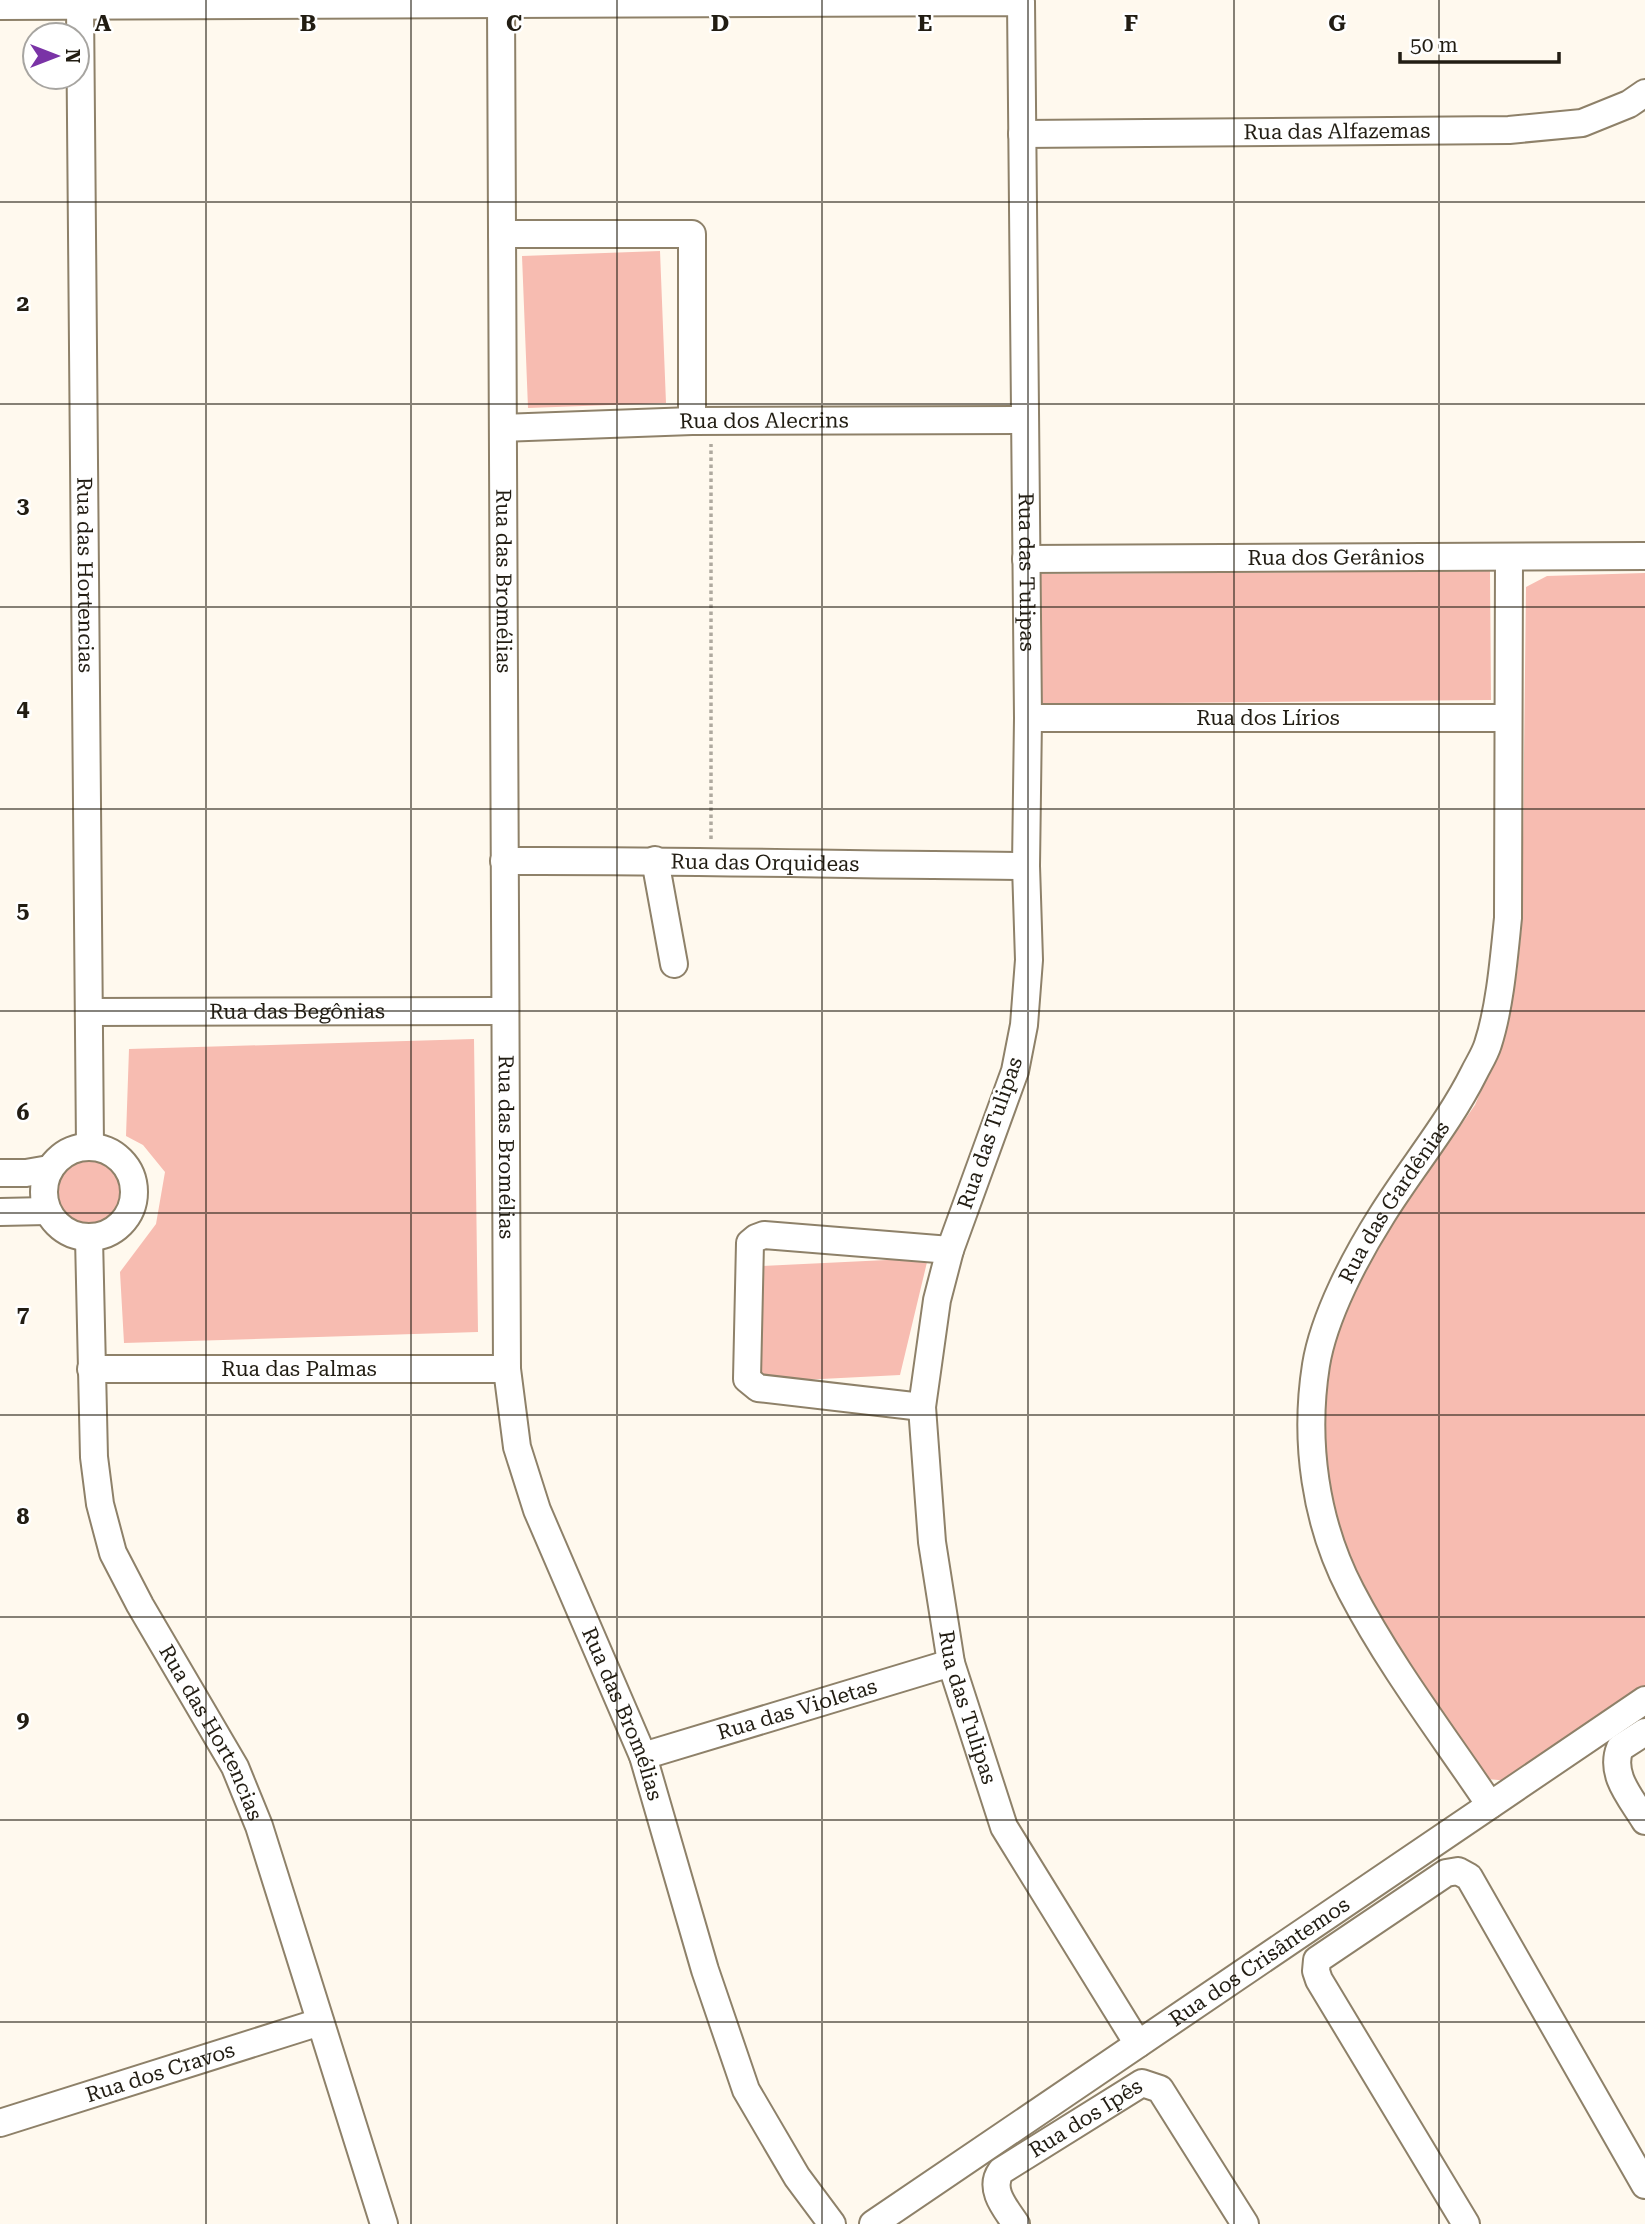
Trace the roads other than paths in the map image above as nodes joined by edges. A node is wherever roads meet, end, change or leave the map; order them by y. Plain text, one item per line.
1 (501, 4) junction
2 (80, 5) junction
3 (0, 6) edge
4 (1645, 93) edge
5 (1022, 134) junction
6 (502, 234) junction
7 (1025, 420) junction
8 (701, 421) junction
9 (503, 428) junction
10 (1645, 556) edge
11 (1509, 558) junction
12 (1026, 559) junction
13 (1028, 718) junction
14 (1508, 718) junction
15 (655, 860) junction
16 (504, 861) junction
17 (1026, 866) junction
18 (674, 964) dead end
19 (505, 1011) junction
20 (89, 1012) junction
21 (90, 1147) junction
22 (49, 1169) junction
23 (0, 1173) edge
24 (47, 1211) junction
25 (0, 1212) edge
26 (89, 1238) junction
27 (950, 1250) junction
28 (91, 1369) junction
29 (506, 1369) junction
30 (922, 1407) junction
31 (951, 1663) junction
32 (1645, 1700) edge
33 (1645, 1732) edge
34 (643, 1756) junction
35 (1490, 1805) junction
36 (1645, 1821) edge
37 (320, 2022) junction
38 (1138, 2044) junction
39 (0, 2123) edge
40 (1645, 2185) edge
41 (384, 2224) edge
42 (832, 2224) edge
43 (873, 2224) edge
44 (1016, 2224) edge
45 (1245, 2224) edge
46 (1466, 2224) edge

1 - 2 street
1 - 5 street, Rua das Tulipas
1 - 6 street, Rua das Bromélias
2 - 3 street
2 - 20 street, Rua das Hortencias
4 - 5 street, Rua das Alfazemas
5 - 7 street, Rua das Tulipas
6 - 8 street
6 - 9 street, Rua das Bromélias
7 - 8 street, Rua dos Alecrins
7 - 12 street, Rua das Tulipas
8 - 9 street, Rua dos Alecrins
9 - 16 street, Rua das Bromélias
10 - 11 street, Rua dos Gerânios
11 - 12 street, Rua dos Gerânios
11 - 14 street, Rua das Gardênias
12 - 13 street, Rua das Tulipas
13 - 14 street, Rua dos Lírios
13 - 17 street, Rua das Tulipas
14 - 35 street, Rua das Gardênias
15 - 16 street, Rua das Orquideas
15 - 17 street, Rua das Orquideas
15 - 18 street
16 - 19 street, Rua das Bromélias
17 - 27 street, Rua das Tulipas
19 - 20 street, Rua das Begônias
19 - 29 street, Rua das Bromélias
20 - 21 street, Rua das Hortencias
21 - 22 street
21 - 26 street
22 - 23 street
22 - 24 street
24 - 25 street
24 - 26 street
26 - 28 street, Rua das Hortencias
27 - 30 street, Rua das Tulipas
27 - 30 street
28 - 29 street, Rua das Palmas
28 - 37 street, Rua das Hortencias
29 - 34 street, Rua das Bromélias
30 - 31 street, Rua das Tulipas
31 - 34 street, Rua das Violetas
31 - 38 street, Rua das Tulipas
32 - 35 street, Rua dos Crisântemos
33 - 36 street
34 - 42 street, Rua das Bromélias
35 - 38 street, Rua dos Crisântemos
37 - 39 street, Rua dos Cravos
37 - 41 street, Rua das Hortencias
38 - 43 street, Rua dos Crisântemos
40 - 46 street
44 - 45 street, Rua dos Ipês

